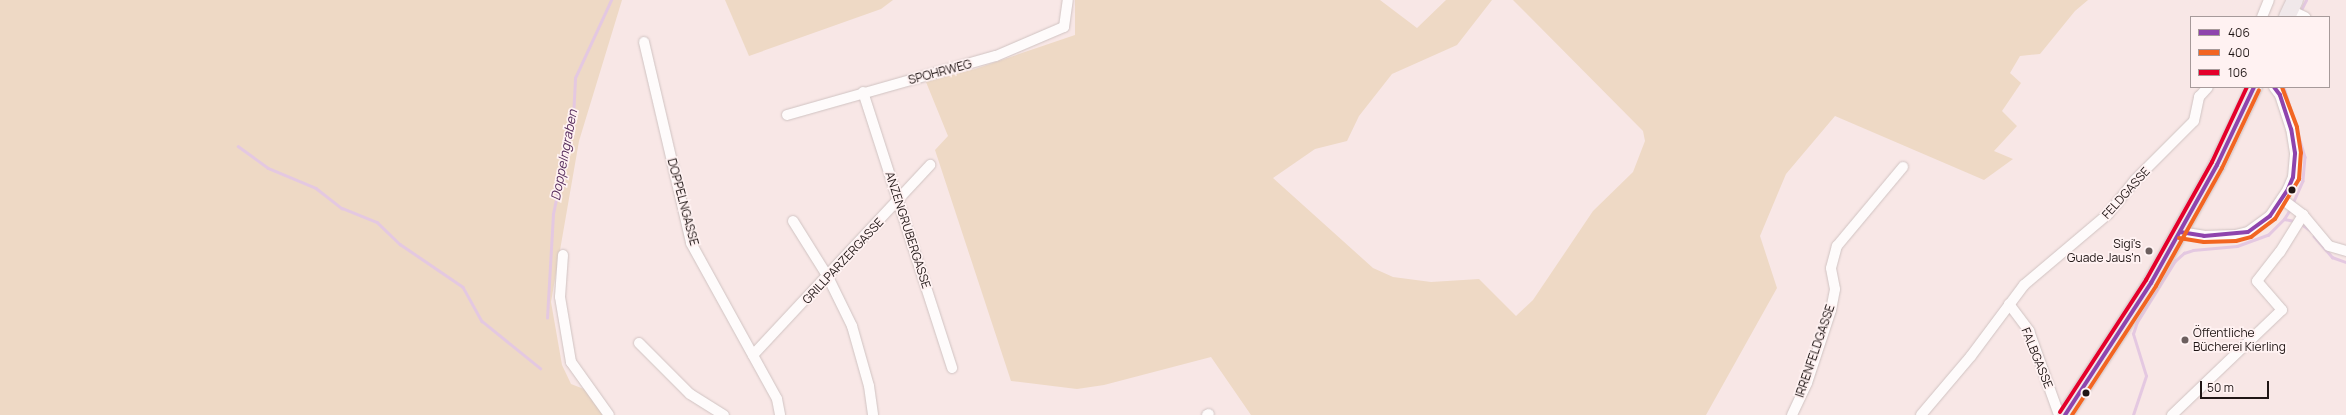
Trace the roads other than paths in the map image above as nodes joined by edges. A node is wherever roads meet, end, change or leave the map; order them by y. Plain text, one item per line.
1 (1068, 0) edge
2 (2269, 0) edge
3 (2266, 16) edge
4 (644, 42) dead end
5 (2207, 88) edge
6 (2253, 88) edge
7 (2275, 88) edge
8 (863, 92) junction
9 (786, 115) dead end
10 (930, 165) dead end
11 (1903, 167) dead end
12 (898, 201) junction
13 (2285, 201) junction
14 (2301, 214) junction
15 (793, 221) dead end
16 (2180, 232) junction
17 (2346, 251) edge
18 (563, 255) dead end
19 (828, 277) junction
20 (2009, 304) junction
21 (639, 343) dead end
22 (753, 355) junction
23 (952, 368) dead end
24 (609, 415) edge
25 (724, 415) edge
26 (780, 415) edge
27 (873, 415) edge
28 (1792, 415) edge
29 (1921, 415) edge
30 (2059, 415) edge
31 (2065, 415) edge
32 (2172, 415) edge

1 - 8 street, SPOHRWEG
2 - 3 street
4 - 22 street, DOPPELNGASSE
5 - 20 street, FELDGASSE
6 - 16 main road
7 - 13 street
8 - 9 street, SPOHRWEG
8 - 12 street, ANZENGRUBERGASSE
10 - 12 street, GRILLPARZERGASSE
11 - 28 street, IRRENFELDGASSE
12 - 19 street, GRILLPARZERGASSE
12 - 23 street, ANZENGRUBERGASSE
13 - 14 street
13 - 16 street
14 - 17 street
14 - 32 street
15 - 19 street
16 - 31 main road
18 - 24 street
19 - 22 street, GRILLPARZERGASSE
19 - 27 street
20 - 29 street, FELDGASSE
20 - 30 street, FALBGASSE
21 - 25 street
22 - 26 street, DOPPELNGASSE

